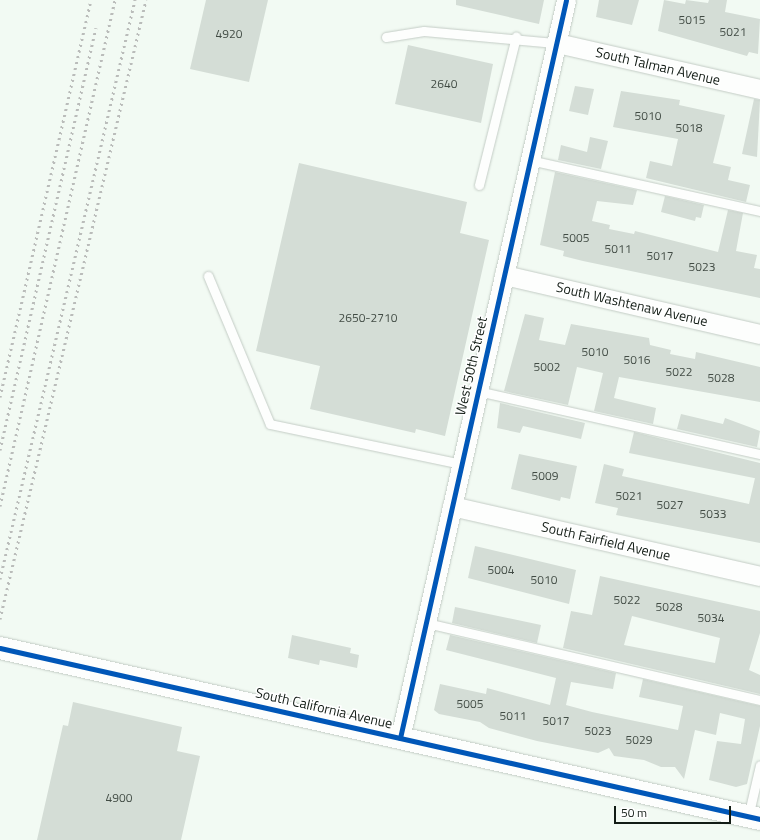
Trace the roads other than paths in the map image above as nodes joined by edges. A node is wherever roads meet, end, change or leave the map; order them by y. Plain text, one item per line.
1 (566, 0) edge
2 (386, 37) dead end
3 (516, 37) junction
4 (557, 43) junction
5 (760, 89) edge
6 (530, 160) junction
7 (479, 185) dead end
8 (760, 211) edge
9 (504, 275) junction
10 (208, 276) dead end
11 (760, 334) edge
12 (478, 392) junction
13 (760, 454) edge
14 (462, 464) junction
15 (452, 506) junction
16 (760, 576) edge
17 (426, 623) junction
18 (0, 648) edge
19 (760, 700) edge
20 (400, 738) junction
21 (760, 765) edge
22 (754, 818) edge

1 - 4 street, West 50th Street
2 - 3 lane
3 - 4 lane
3 - 7 lane
4 - 5 street, South Talman Avenue
4 - 6 street, West 50th Street
6 - 8 lane
6 - 9 street, West 50th Street
9 - 11 street, South Washtenaw Avenue
9 - 12 street, West 50th Street
10 - 14 lane
12 - 13 lane
12 - 14 street, West 50th Street
14 - 15 street, West 50th Street
15 - 16 street, South Fairfield Avenue
15 - 17 street, West 50th Street
17 - 19 lane
17 - 20 street, West 50th Street
18 - 20 street, South California Avenue
20 - 22 street, South California Avenue
21 - 22 lane

